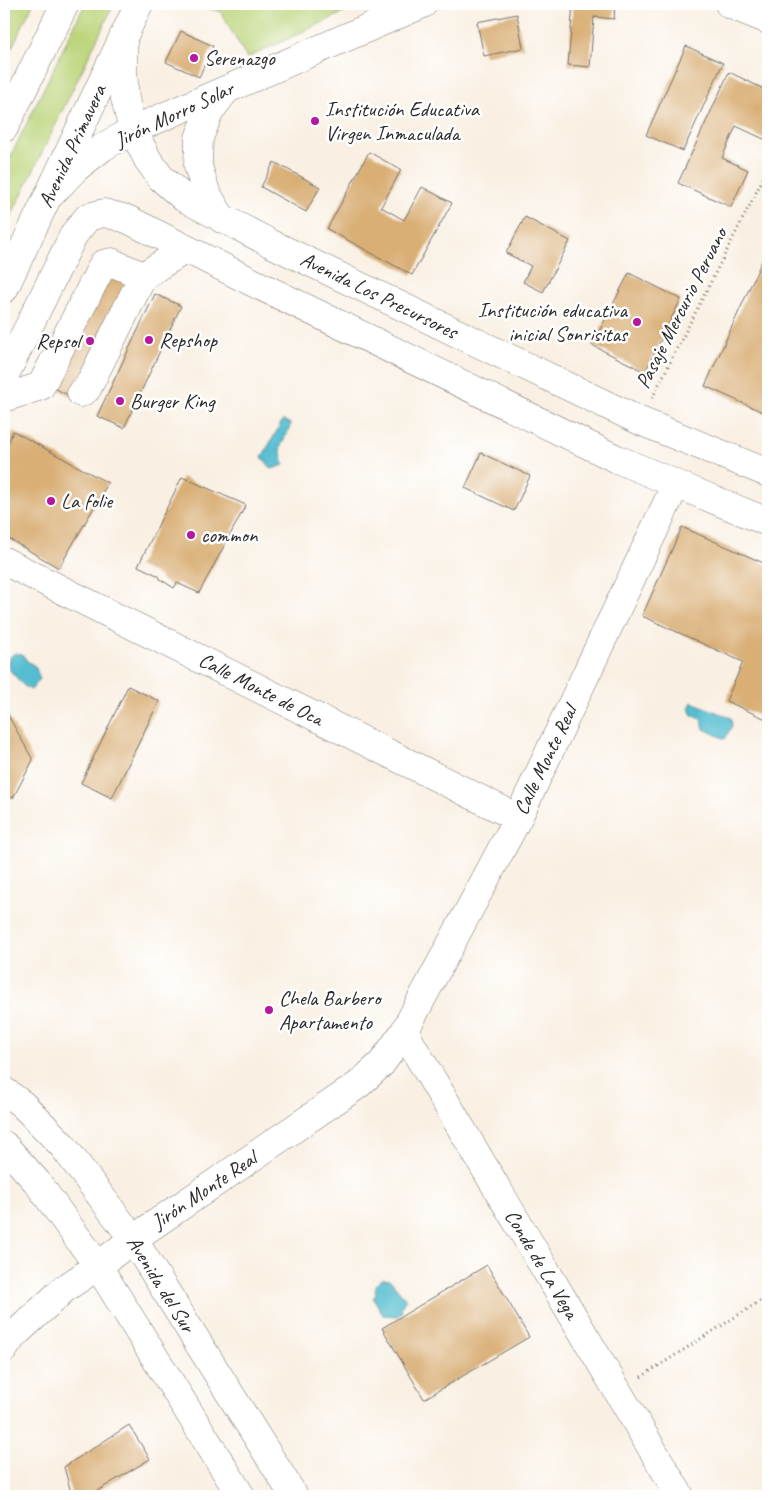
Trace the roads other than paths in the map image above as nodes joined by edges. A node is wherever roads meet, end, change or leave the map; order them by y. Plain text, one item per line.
1 (65, 4) edge
2 (139, 4) edge
3 (423, 4) edge
4 (729, 4) edge
5 (768, 20) edge
6 (124, 36) junction
7 (226, 90) junction
8 (4, 128) edge
9 (133, 130) junction
10 (48, 197) junction
11 (222, 219) junction
12 (74, 234) joint
13 (270, 243) junction
14 (186, 249) junction
15 (143, 276) junction
16 (252, 282) junction
17 (4, 289) edge
18 (4, 377) edge
19 (41, 386) junction
20 (4, 398) edge
21 (768, 473) edge
22 (676, 484) junction
23 (768, 522) edge
24 (4, 561) edge
25 (518, 818) junction
26 (404, 1032) junction
27 (4, 1091) edge
28 (4, 1145) edge
29 (133, 1238) junction
30 (98, 1266) junction
31 (4, 1349) edge
32 (241, 1496) edge
33 (294, 1496) edge
34 (680, 1496) edge

1 - 8 street
2 - 6 street, Avenida Primavera
3 - 7 street, Jirón Morro Solar
4 - 5 street
6 - 9 street, Avenida Los Precursores
6 - 10 street, Avenida Primavera
7 - 9 street, Jirón Morro Solar
7 - 11 street
9 - 10 street, Jirón Morro Solar
9 - 11 street, Avenida Los Precursores
10 - 17 street, Avenida Primavera
11 - 13 street, Avenida Los Precursores
12 - 14 street, Avenida Los Precursores
12 - 18 street, Avenida Primavera
13 - 16 street
13 - 21 street, Avenida Los Precursores
14 - 15 street
14 - 16 street, Avenida Los Precursores
15 - 19 street
15 - 19 street
16 - 22 street, Avenida Los Precursores
19 - 20 street
22 - 23 street, Avenida Los Precursores
22 - 25 street, Calle Monte Real
24 - 25 street, Calle Monte de Oca
25 - 26 street, Calle Monte Real
26 - 29 street, Jirón Monte Real
26 - 34 street, Conde de La Vega
27 - 29 street, Avenida del Sur
28 - 30 street, Avenida del Sur
29 - 30 street, Jirón Monte Real
29 - 33 street, Avenida del Sur
30 - 31 street, Jirón Monte Real
30 - 32 street, Avenida del Sur

